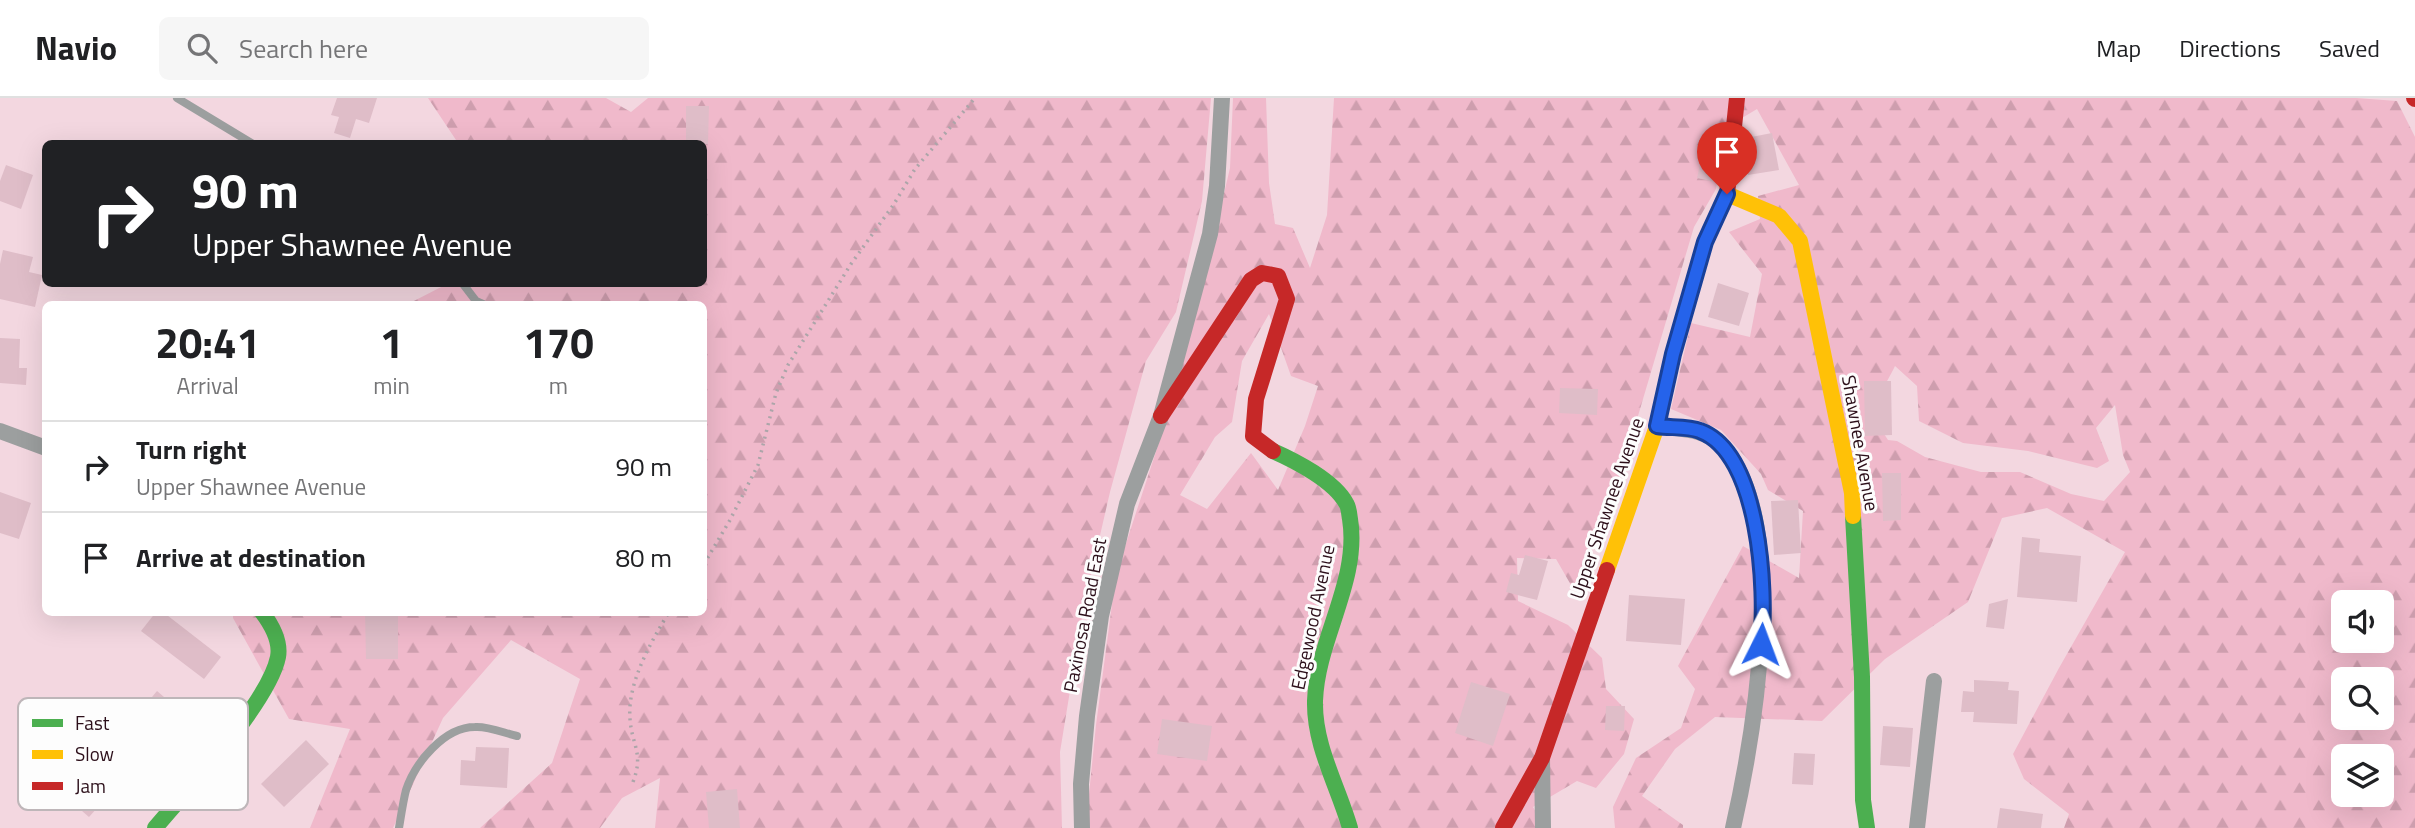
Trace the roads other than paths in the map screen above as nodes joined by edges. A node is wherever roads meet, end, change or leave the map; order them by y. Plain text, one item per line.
1 (177, 98) edge
2 (1222, 98) edge
3 (1737, 98) edge
4 (246, 140) edge
5 (1727, 194) junction
6 (465, 287) edge
7 (476, 301) edge
8 (1161, 416) junction
9 (1657, 426) junction
10 (0, 431) edge
11 (42, 447) edge
12 (1271, 450) joint
13 (265, 616) edge
14 (1934, 681) dead end
15 (248, 712) edge
16 (517, 736) dead end
17 (1542, 758) junction
18 (170, 810) edge
19 (155, 828) edge
20 (399, 828) edge
21 (1082, 828) edge
22 (1350, 828) edge
23 (1503, 828) edge
24 (1543, 828) edge
25 (1733, 828) edge
26 (1867, 828) edge
27 (1917, 828) edge

1 - 4 lane
2 - 8 street, Paxinosa Road East
3 - 5 street, Upper Shawnee Avenue
5 - 9 street, Upper Shawnee Avenue
5 - 26 street, Shawnee Avenue
6 - 7 lane
8 - 12 street, Paxinosa Road East
8 - 21 street, Paxinosa Road East
9 - 17 street, Upper Shawnee Avenue
9 - 25 street
10 - 11 street
12 - 22 street, Edgewood Avenue
13 - 15 street
14 - 27 street
16 - 20 lane
17 - 23 street, Upper Shawnee Avenue
17 - 24 street
18 - 19 street

